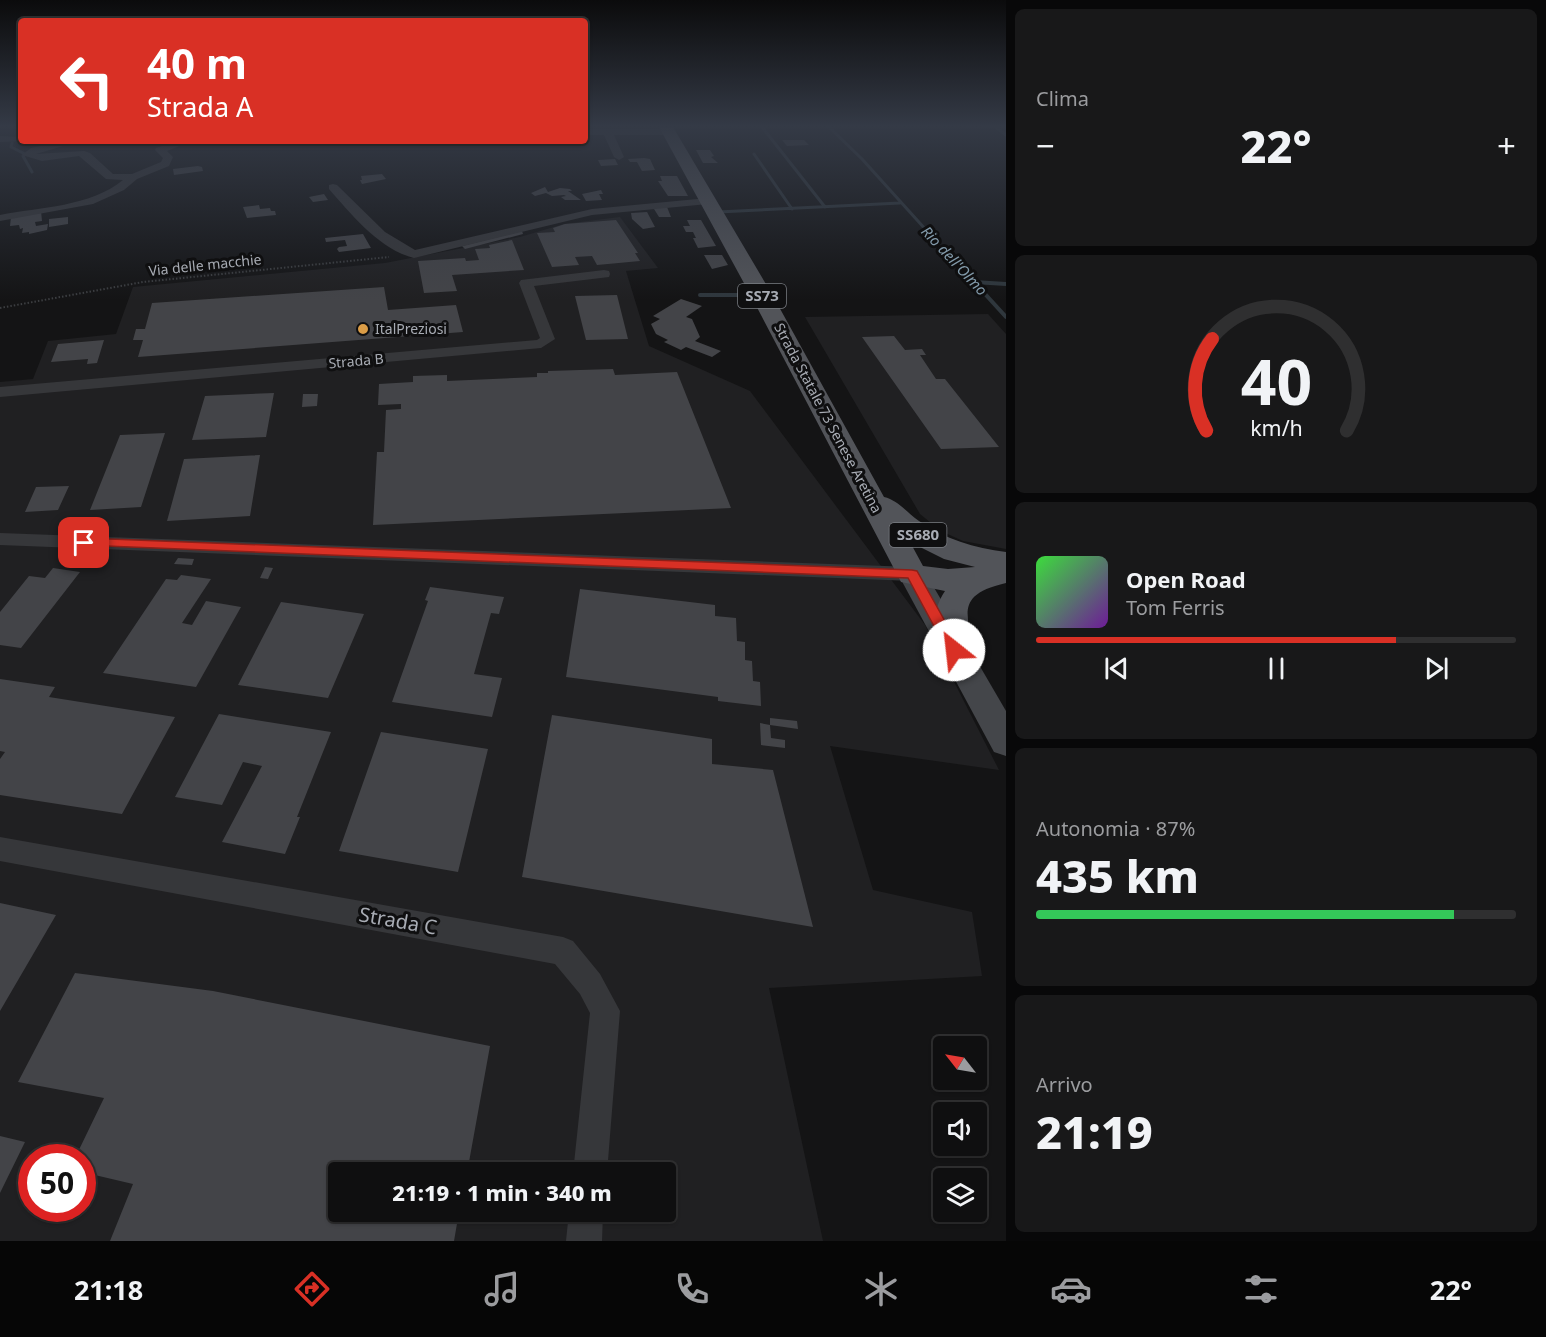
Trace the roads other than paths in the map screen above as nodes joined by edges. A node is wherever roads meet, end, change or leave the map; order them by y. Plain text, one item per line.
1 (123, 185) edge
2 (699, 185) edge
3 (333, 187) dead end
4 (708, 201) junction
5 (0, 218) edge
6 (604, 274) dead end
7 (0, 394) edge
8 (855, 467) junction
9 (0, 530) edge
10 (0, 539) edge
11 (37, 541) junction
12 (1006, 562) edge
13 (912, 574) junction
14 (997, 574) edge
15 (954, 650) junction
16 (1006, 742) edge
17 (0, 849) edge
18 (591, 1162) edge
19 (585, 1222) edge
20 (584, 1241) edge

1 - 5 street
2 - 4 main road, Strada Statale 73 Senese Aretina / SS73
3 - 4 street
4 - 8 main road, Strada Statale 73 Senese Aretina / SS73
6 - 7 street, Strada B
8 - 12 main road, SS680
8 - 13 main road, Strada Statale 73 Senese Aretina / SS73
9 - 11 street
10 - 11 street
11 - 13 street
13 - 14 main road
13 - 15 main road, Strada Statale 73 Senese Aretina / SS73
14 - 15 main road
15 - 16 main road, Strada Statale 73 Senese Aretina / SS73
17 - 18 street, Strada C
19 - 20 street

